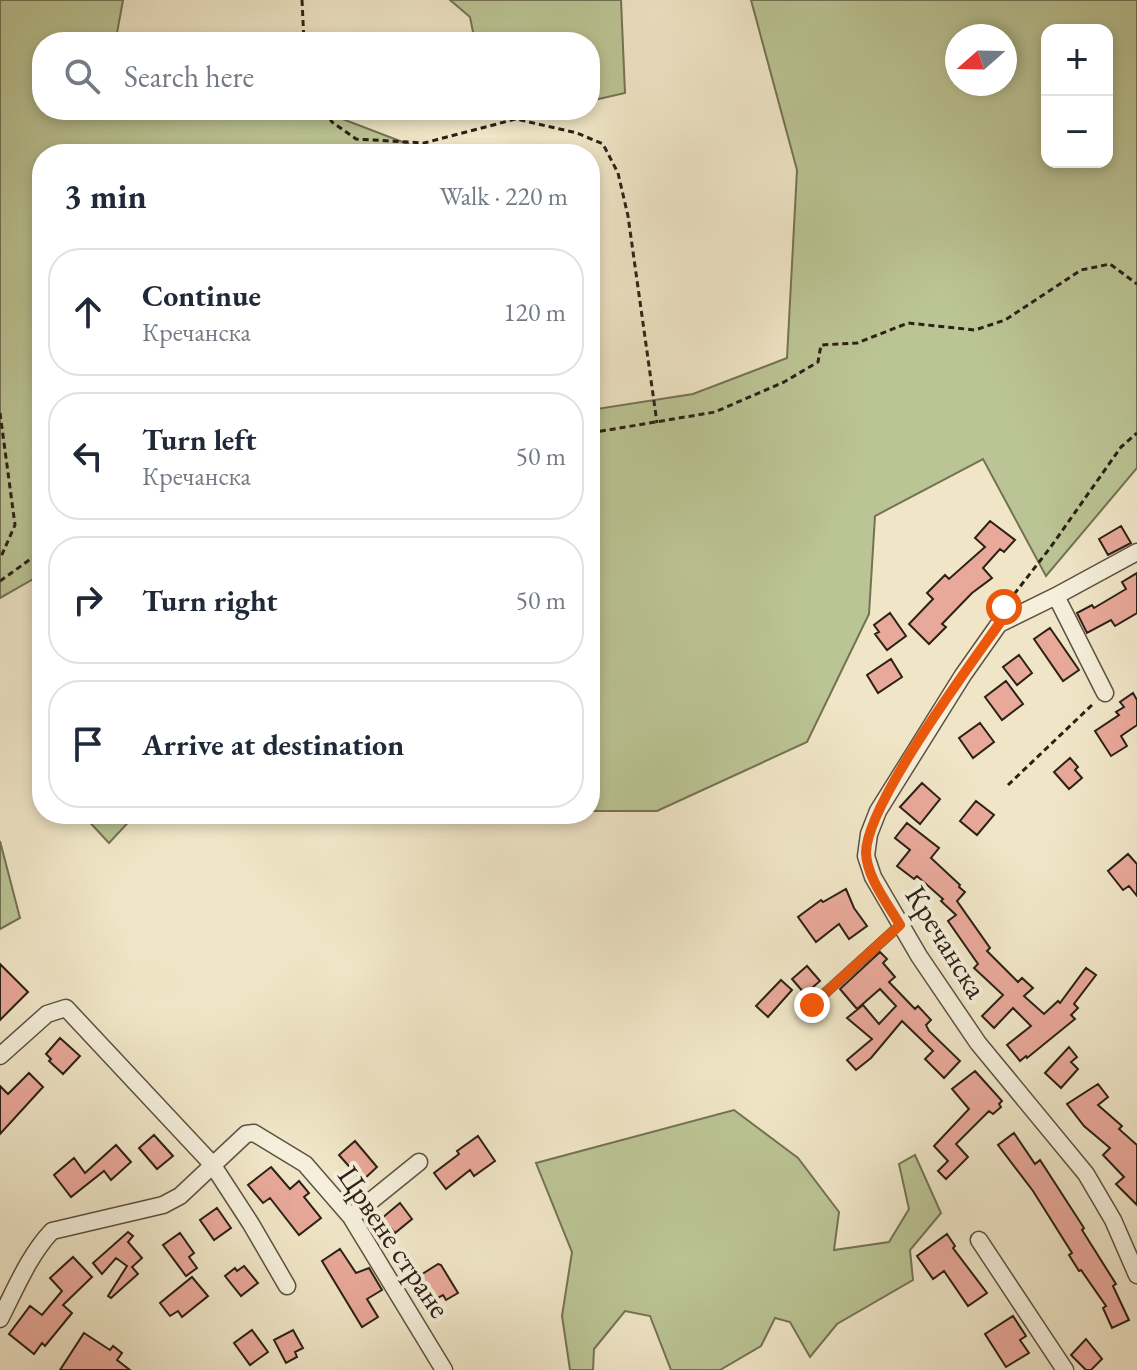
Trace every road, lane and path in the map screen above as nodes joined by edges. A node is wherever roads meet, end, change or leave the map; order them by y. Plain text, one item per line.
1 (302, 0) edge
2 (304, 32) edge
3 (331, 120) edge
4 (512, 120) edge
5 (520, 120) edge
6 (1137, 284) edge
7 (0, 413) edge
8 (657, 423) junction
9 (600, 432) edge
10 (1137, 433) edge
11 (1137, 552) edge
12 (32, 558) edge
13 (0, 559) edge
14 (0, 581) edge
15 (1056, 596) junction
16 (999, 624) junction
17 (1105, 693) joint
18 (1008, 785) dead end
19 (900, 925) junction
20 (812, 1005) dead end
21 (0, 1056) edge
22 (419, 1162) dead end
23 (212, 1164) junction
24 (351, 1217) junction
25 (979, 1240) dead end
26 (1137, 1275) edge
27 (287, 1286) dead end
28 (0, 1319) edge
29 (444, 1370) edge
30 (1065, 1370) edge

1 - 2 path
3 - 4 path
5 - 8 path
6 - 8 path
7 - 13 path
8 - 9 path
10 - 16 path
11 - 15 street
12 - 14 path
15 - 16 street
15 - 17 street
16 - 19 street, Кречанска
17 - 18 path
19 - 20 lane
19 - 26 street, Кречанска
21 - 23 street
22 - 24 street
23 - 24 street, Црвене стране
23 - 27 street
23 - 28 street
24 - 29 street, Црвене стране
25 - 30 street

